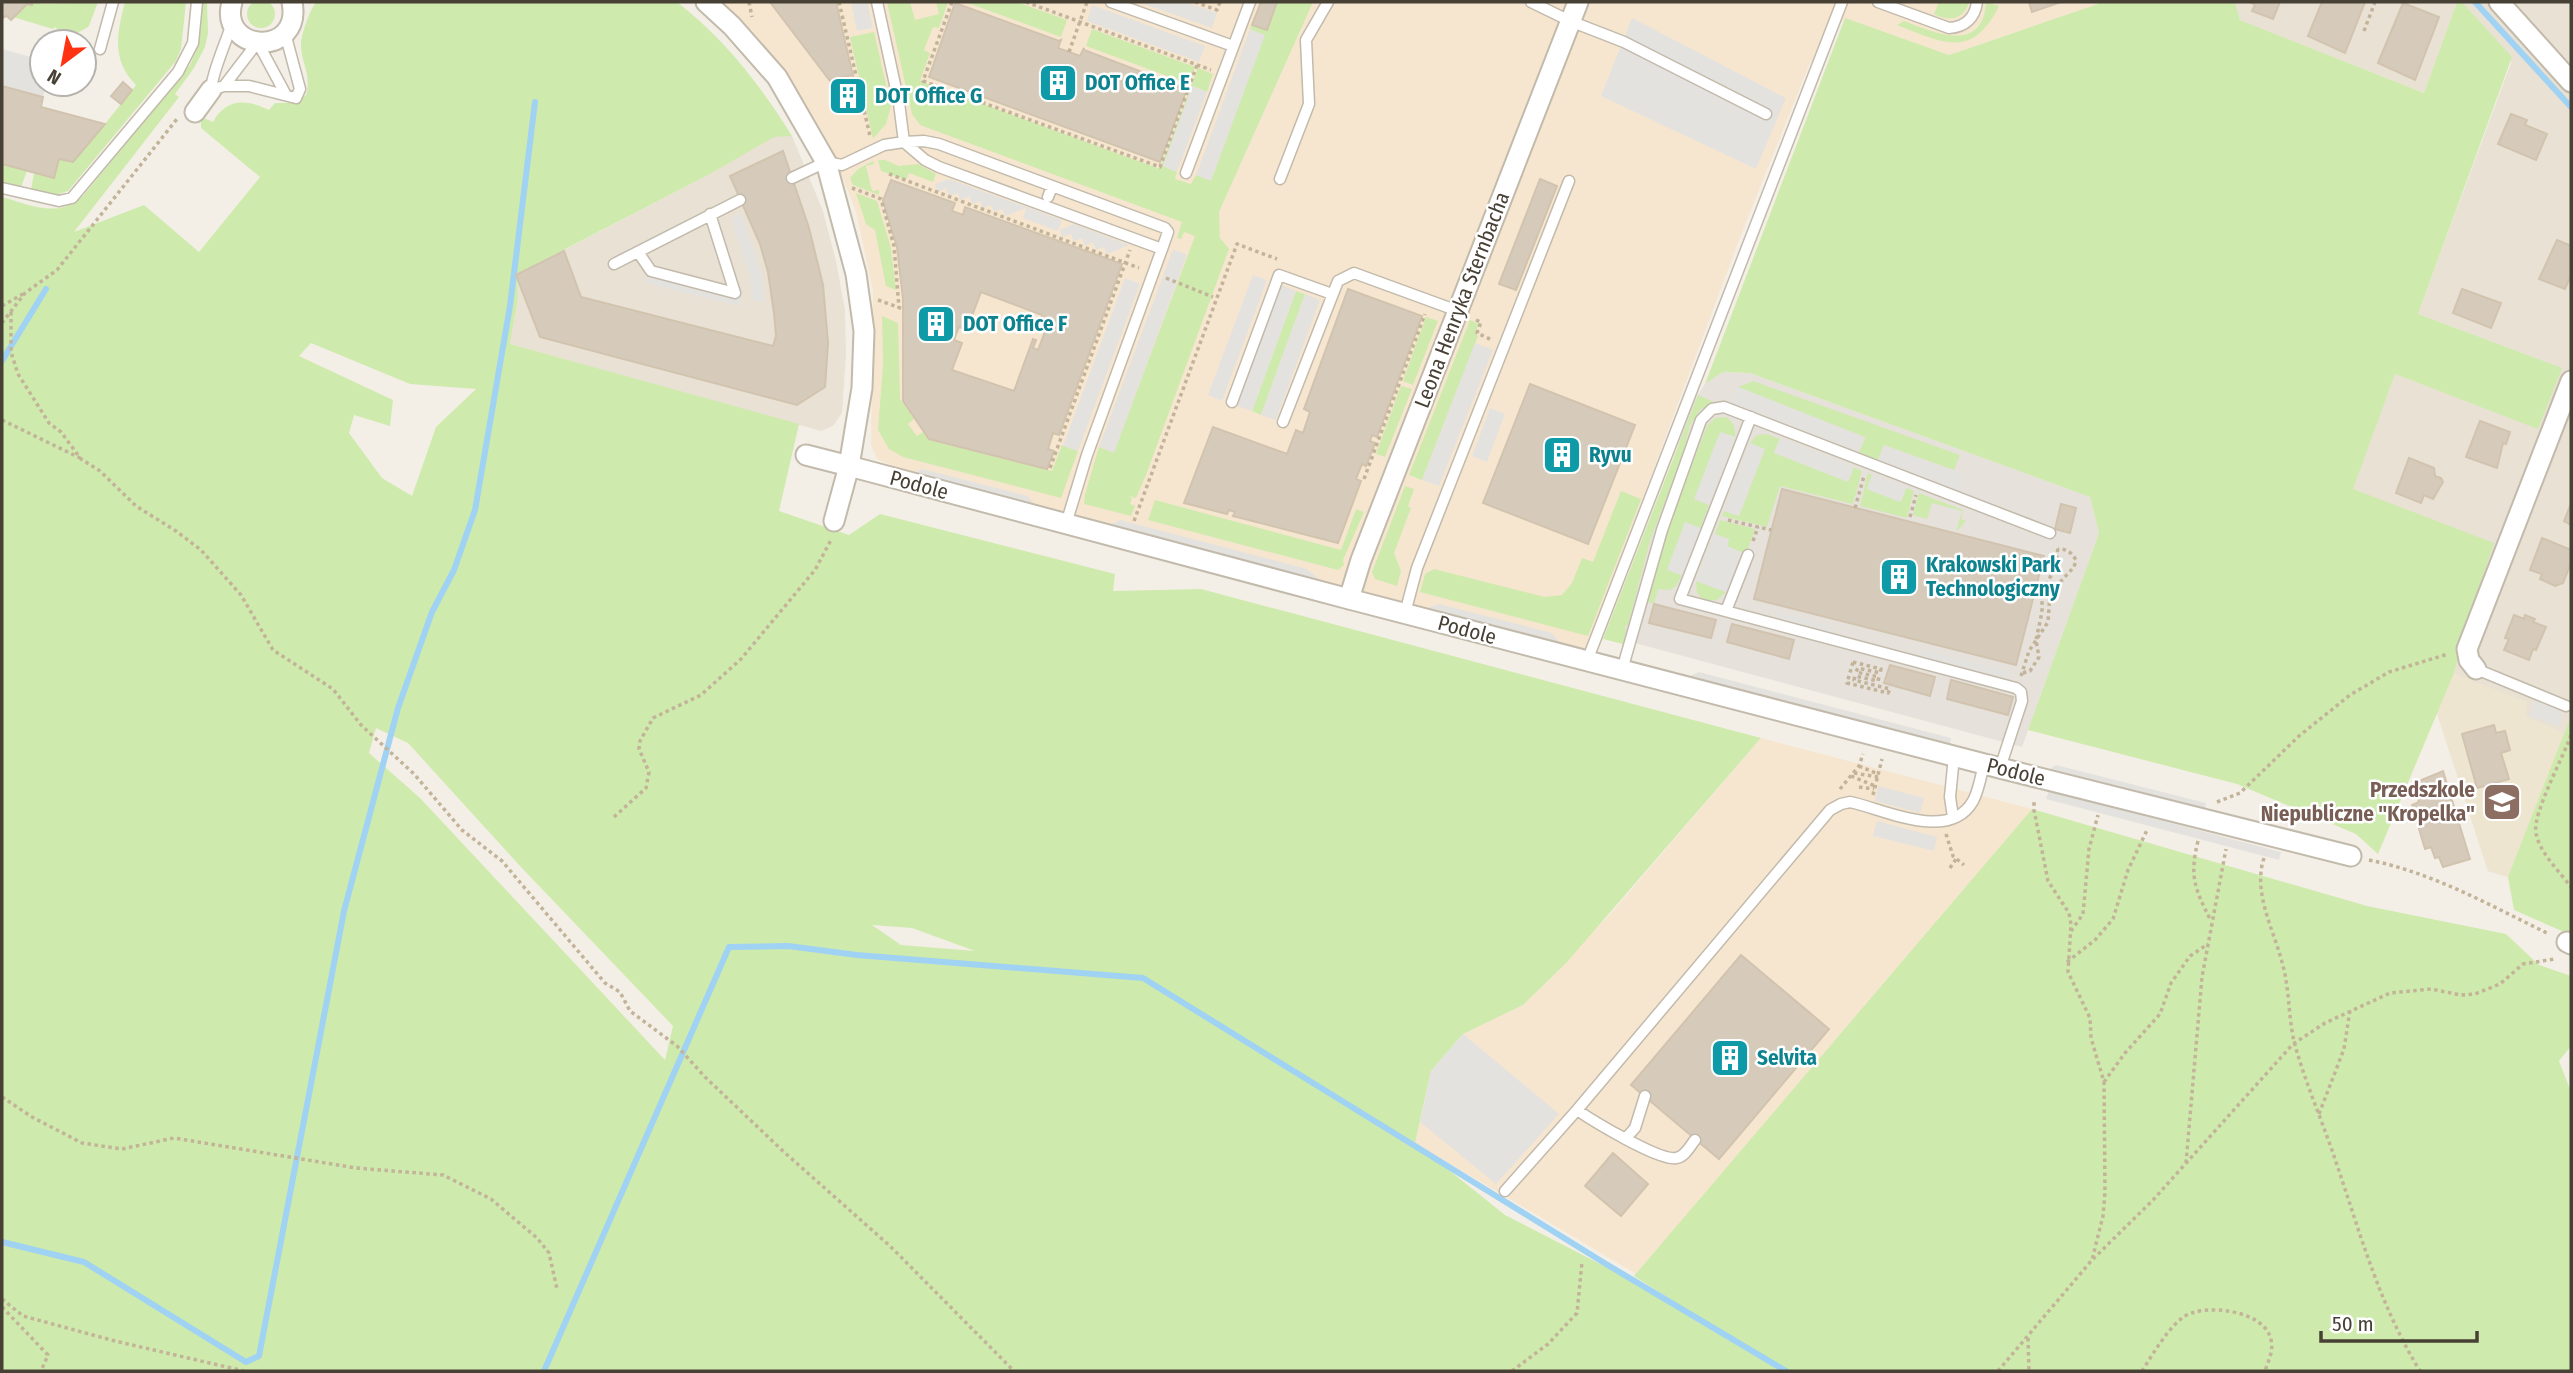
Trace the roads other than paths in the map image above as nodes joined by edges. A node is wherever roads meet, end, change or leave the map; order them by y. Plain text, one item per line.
1 (113, 2) edge
2 (197, 2) edge
3 (232, 2) edge
4 (706, 2) edge
5 (877, 2) edge
6 (1111, 2) edge
7 (1250, 2) edge
8 (1328, 2) edge
9 (1531, 2) edge
10 (1578, 2) edge
11 (1842, 2) edge
12 (1878, 2) edge
13 (1977, 2) edge
14 (2499, 2) edge
15 (294, 5) edge
16 (1570, 21) junction
17 (232, 23) junction
18 (285, 33) junction
19 (257, 43) junction
20 (1233, 47) junction
21 (100, 49) dead end
22 (2571, 82) edge
23 (217, 88) junction
24 (286, 95) junction
25 (187, 110) road end
26 (1766, 114) dead end
27 (904, 142) junction
28 (826, 162) junction
29 (1186, 173) dead end
30 (792, 178) dead end
31 (1280, 179) dead end
32 (1569, 181) dead end
33 (1052, 187) junction
34 (2, 188) edge
35 (1048, 197) dead end
36 (740, 200) dead end
37 (710, 214) junction
38 (1162, 249) junction
39 (638, 252) junction
40 (614, 264) dead end
41 (1332, 294) junction
42 (1458, 311) junction
43 (2571, 381) edge
44 (1232, 402) dead end
45 (1751, 417) junction
46 (1283, 422) dead end
47 (806, 455) dead end
48 (849, 466) junction
49 (834, 521) road end
50 (1066, 525) junction
51 (2050, 533) road end
52 (1748, 555) dead end
53 (1349, 599) junction
54 (1726, 611) junction
55 (1405, 613) junction
56 (1587, 661) junction
57 (2476, 669) joint
58 (1622, 670) junction
59 (2566, 706) dead end
60 (1954, 756) junction
61 (1992, 766) junction
62 (1948, 819) junction
63 (2351, 856) road end
64 (1645, 1096) dead end
65 (1577, 1110) junction
66 (1626, 1138) junction
67 (1695, 1140) dead end
68 (1505, 1191) dead end

1 - 21 lane
2 - 34 lane
3 - 17 street
4 - 28 street
5 - 27 lane
6 - 20 lane
7 - 20 lane
8 - 31 lane
9 - 16 lane
10 - 16 street, Leona Henryka Sternbacha
11 - 56 lane
12 - 13 lane
14 - 22 street
15 - 18 street
16 - 26 lane
16 - 42 street, Leona Henryka Sternbacha
17 - 19 street
17 - 23 lane
18 - 19 street
18 - 24 lane
19 - 23 lane
19 - 24 lane
20 - 29 lane
23 - 24 lane
23 - 25 street
27 - 28 lane
27 - 33 lane
27 - 38 lane
28 - 30 lane
28 - 48 street
32 - 55 lane
33 - 35 lane
33 - 38 lane
36 - 37 lane
37 - 39 lane
37 - 39 lane
38 - 50 lane
39 - 40 lane
41 - 42 lane
41 - 44 lane
41 - 46 lane
42 - 53 street, Leona Henryka Sternbacha
43 - 57 street
45 - 51 lane
45 - 54 lane
45 - 58 lane
47 - 48 street, Podole
48 - 49 street
48 - 50 street, Podole
50 - 53 street, Podole
52 - 54 lane
53 - 55 street, Podole
54 - 61 lane
55 - 56 street, Podole
56 - 58 street, Podole
57 - 59 lane
58 - 60 street, Podole
60 - 61 street, Podole
60 - 62 lane
61 - 62 lane
61 - 63 street, Podole
62 - 65 lane
64 - 66 lane
65 - 66 lane
65 - 68 lane
66 - 67 lane

